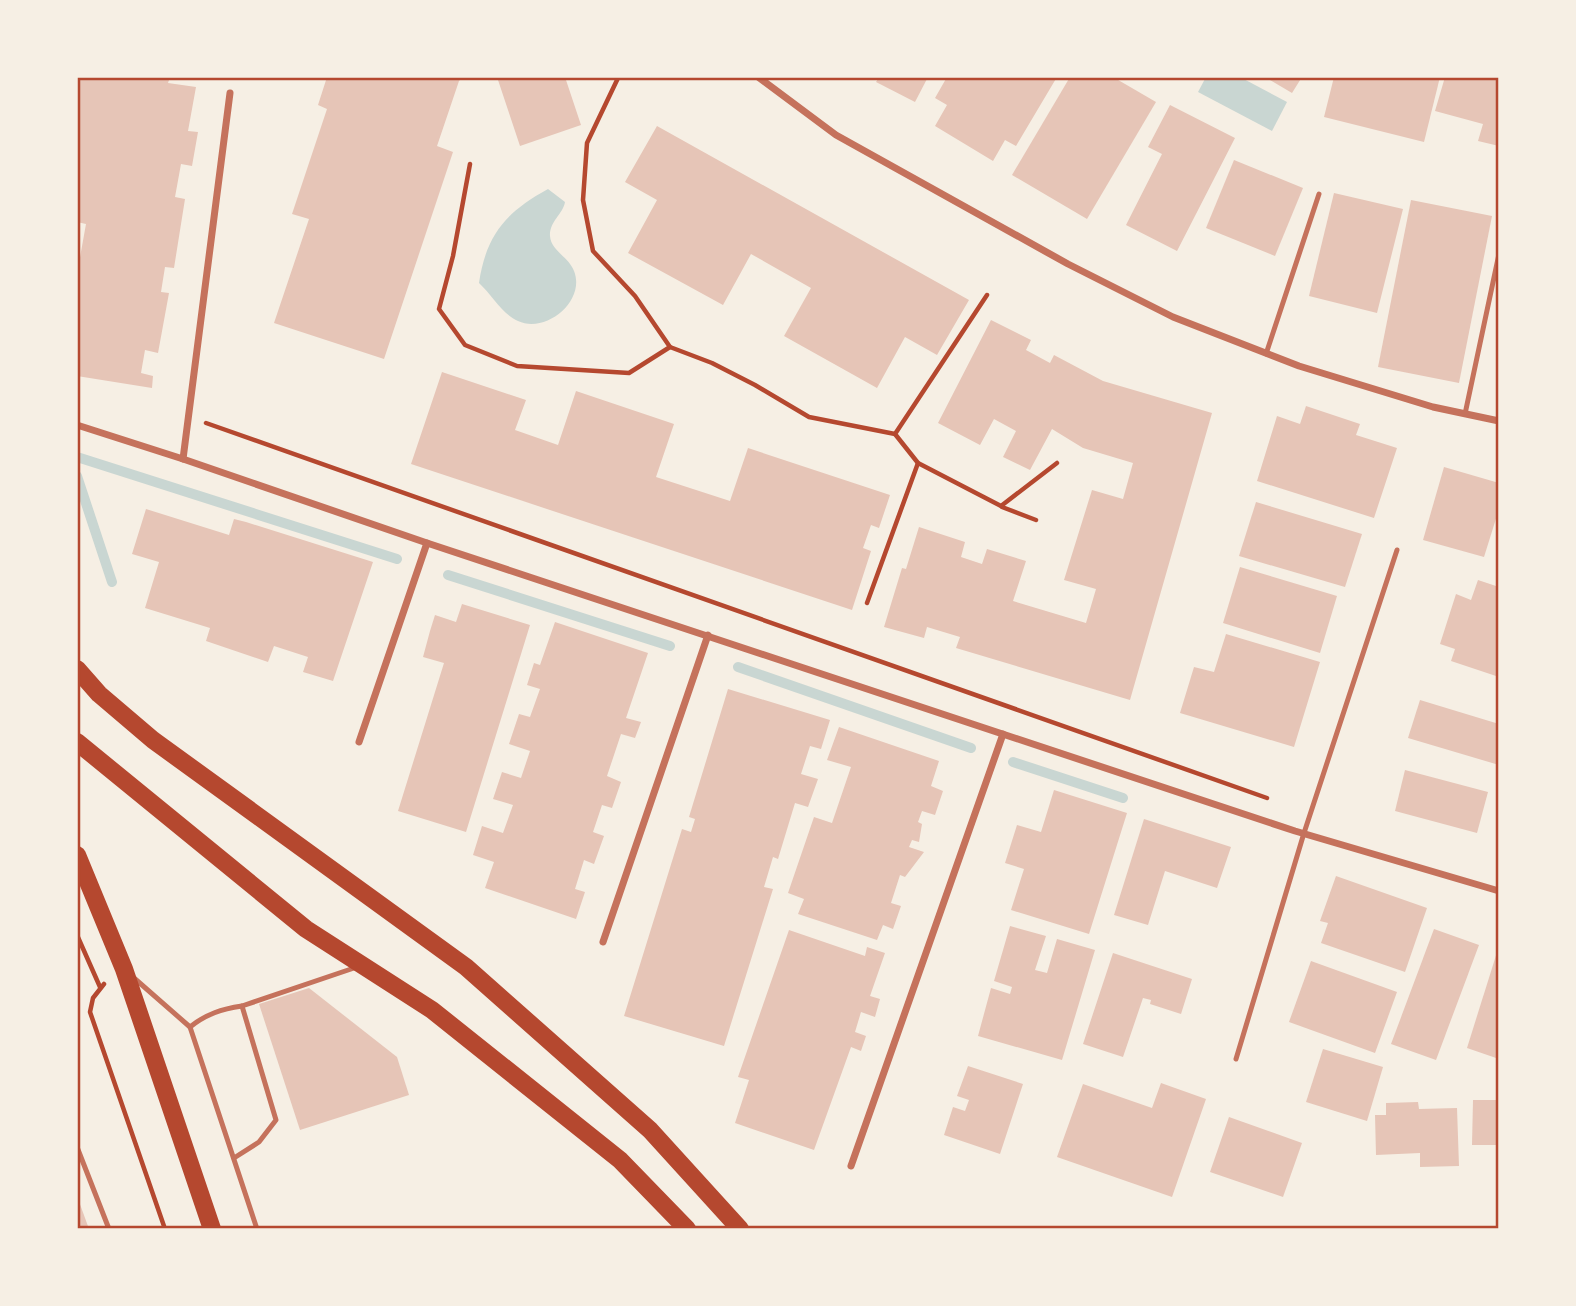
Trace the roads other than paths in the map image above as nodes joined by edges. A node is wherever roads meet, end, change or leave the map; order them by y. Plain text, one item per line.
1 (758, 77) edge
2 (230, 93) dead end
3 (1319, 194) dead end
4 (1499, 254) edge
5 (1266, 354) junction
6 (1465, 414) junction
7 (1499, 421) edge
8 (77, 425) edge
9 (183, 459) junction
10 (427, 543) junction
11 (1397, 550) dead end
12 (708, 635) junction
13 (77, 669) edge
14 (1003, 734) junction
15 (77, 742) edge
16 (359, 742) dead end
17 (1304, 833) junction
18 (77, 855) edge
19 (1499, 891) edge
20 (603, 942) dead end
21 (363, 965) junction
22 (124, 969) junction
23 (242, 1006) junction
24 (190, 1027) junction
25 (1236, 1059) dead end
26 (77, 1147) edge
27 (234, 1158) junction
28 (851, 1166) dead end
29 (109, 1229) edge
30 (212, 1229) edge
31 (257, 1229) edge
32 (687, 1229) edge
33 (740, 1229) edge

1 - 5 street
2 - 9 street
3 - 5 lane
4 - 6 lane
5 - 6 street
6 - 7 street
8 - 9 street
9 - 10 street
10 - 12 street
10 - 16 street
11 - 17 lane
12 - 14 street
12 - 20 street
13 - 33 main road
14 - 17 street
14 - 28 street
15 - 21 main road
17 - 19 street
17 - 25 lane
18 - 22 main road
21 - 23 lane
21 - 32 main road
22 - 24 lane
22 - 30 main road
23 - 24 lane
23 - 27 lane
24 - 27 lane
26 - 29 lane
27 - 31 lane

